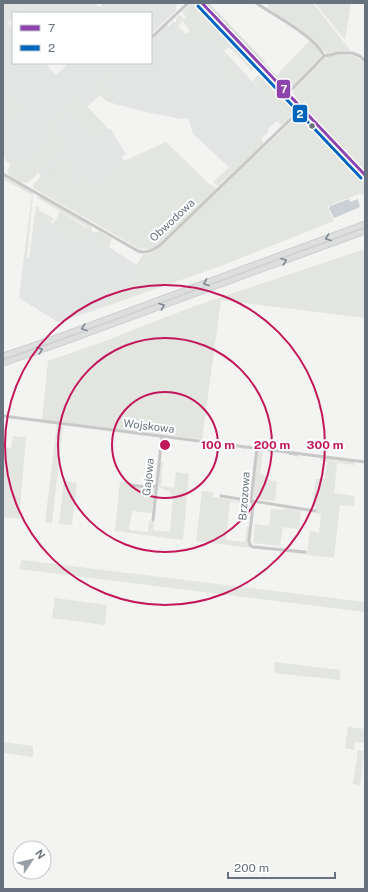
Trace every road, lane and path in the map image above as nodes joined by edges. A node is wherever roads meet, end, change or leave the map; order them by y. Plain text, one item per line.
1 (188, 3) edge
2 (202, 3) edge
3 (256, 3) edge
4 (152, 37) edge
5 (324, 56) junction
6 (365, 62) edge
7 (288, 93) junction
8 (295, 101) junction
9 (308, 114) junction
10 (293, 117) junction
11 (3, 174) edge
12 (365, 175) edge
13 (365, 224) edge
14 (365, 231) edge
15 (3, 356) edge
16 (3, 363) edge
17 (3, 416) edge
18 (162, 436) junction
19 (256, 448) junction
20 (365, 462) edge
21 (131, 485) dead end
22 (156, 486) junction
23 (221, 496) dead end
24 (251, 500) junction
25 (315, 511) dead end
26 (152, 520) dead end
27 (305, 552) dead end

1 - 4 street
2 - 7 street
3 - 5 street
5 - 6 street
5 - 7 street
7 - 8 street
8 - 9 street
8 - 10 street
9 - 10 street
9 - 12 street
10 - 11 street, Obwodowa
13 -> 15 highway
16 -> 14 highway
17 - 18 street, Wojskowa
18 - 19 street, Wojskowa
18 - 22 street, Gajowa
19 - 20 street, Wojskowa
19 - 24 street, Brzozowa
21 - 22 street
22 - 26 street, Gajowa
23 - 24 street
24 - 25 street
24 - 27 street, Brzozowa

